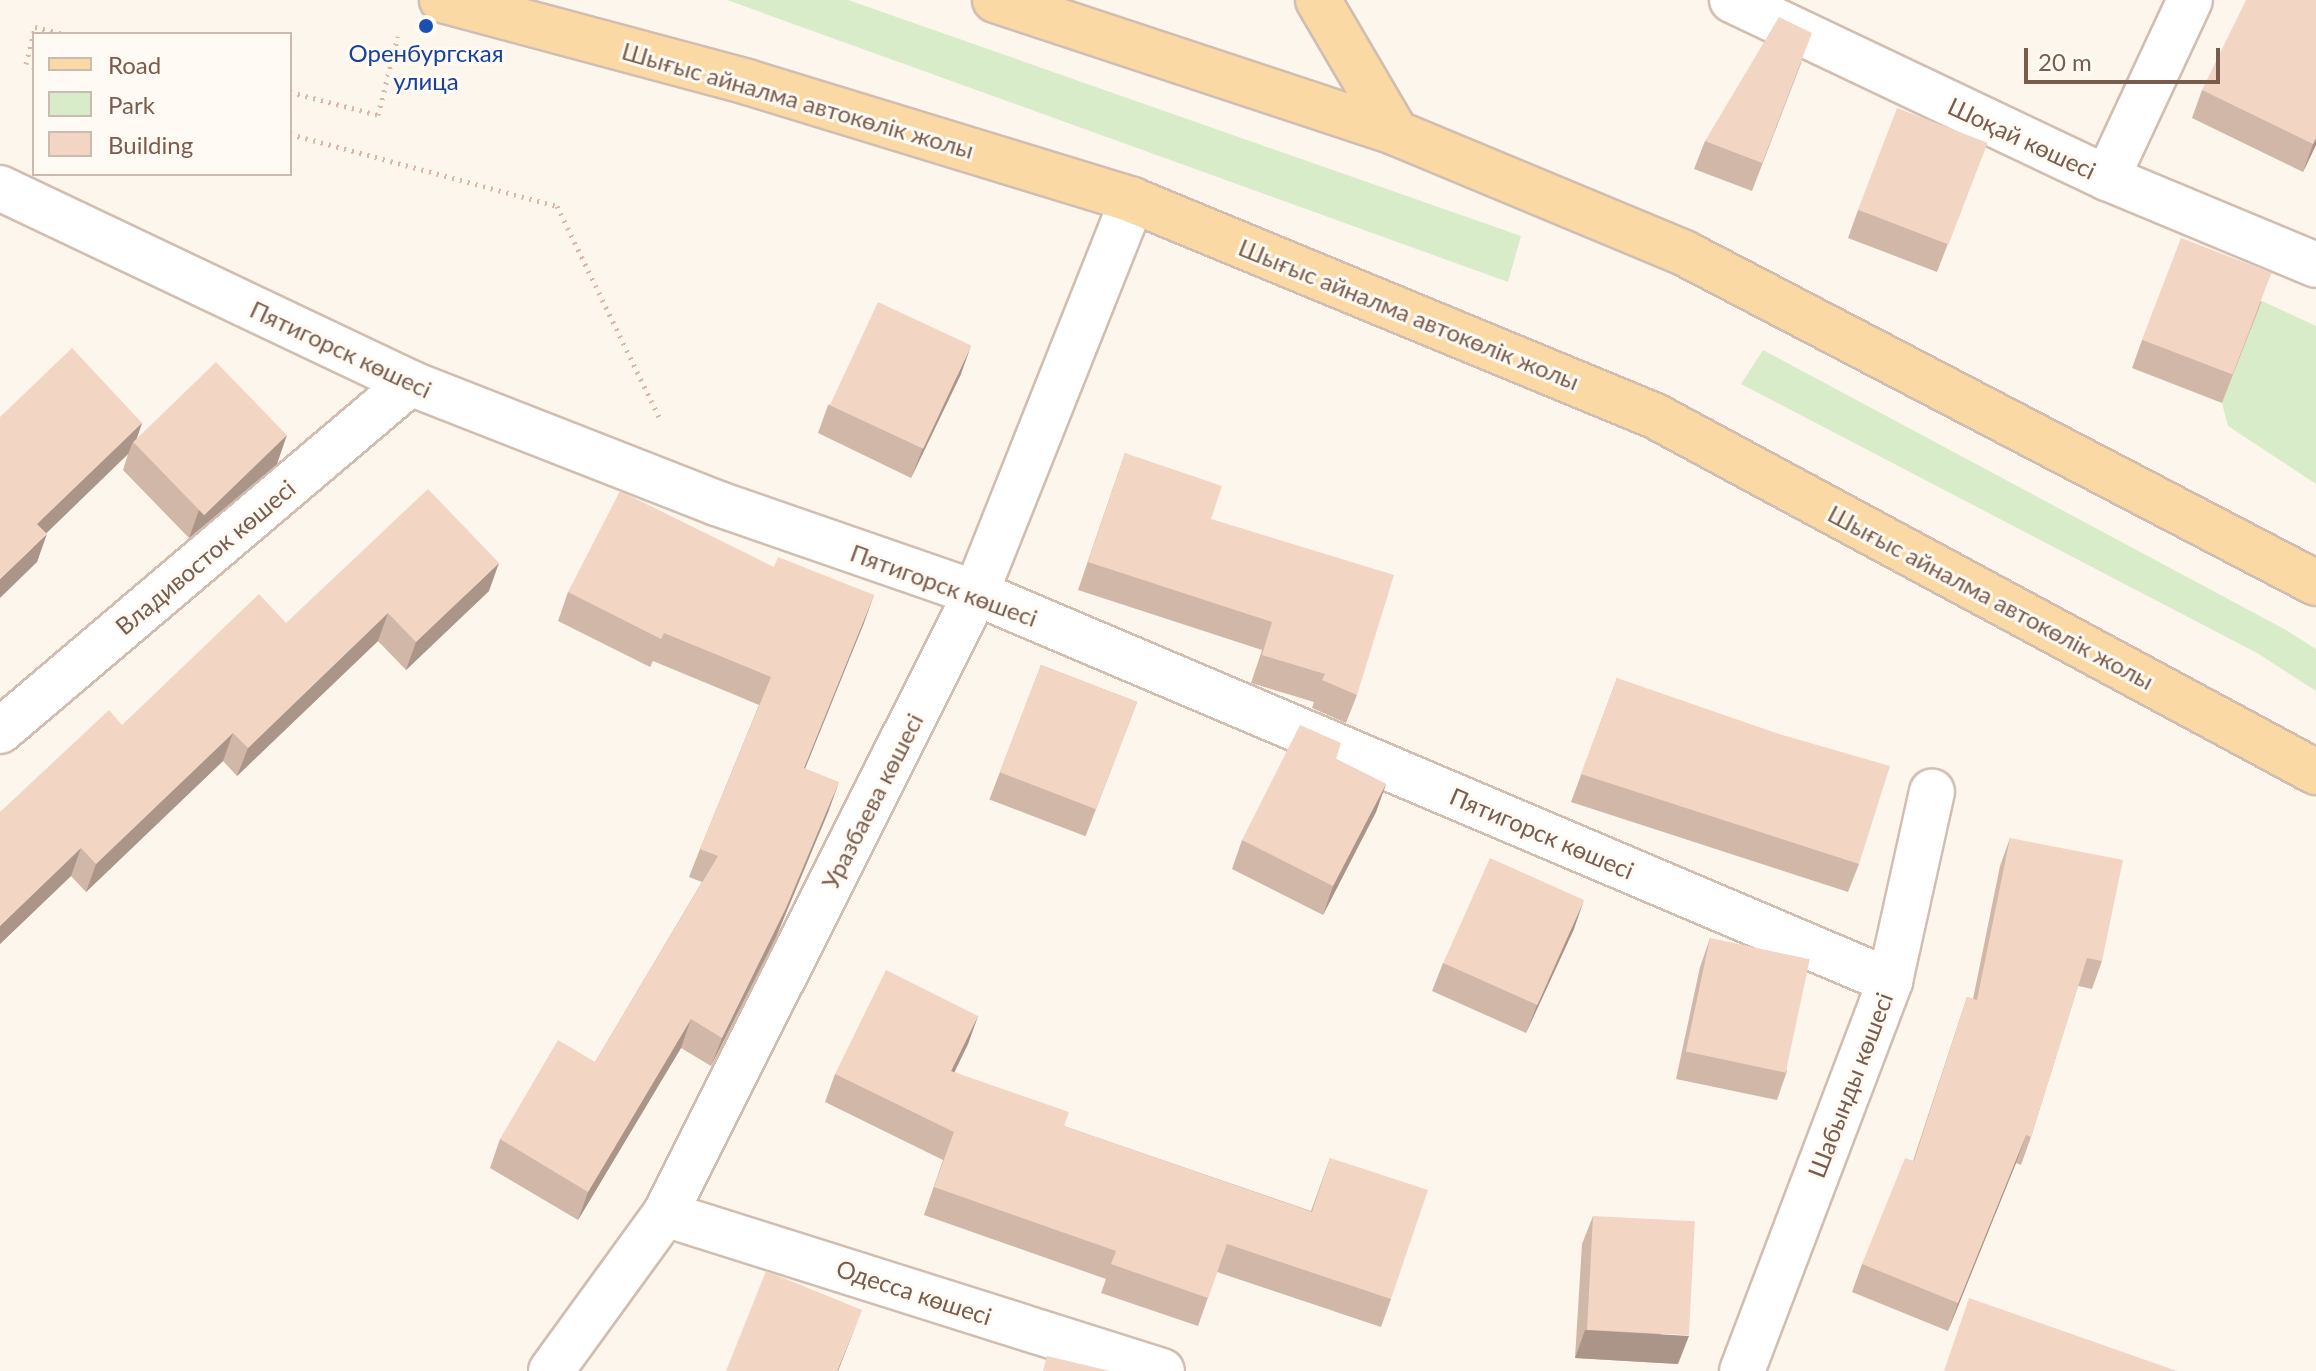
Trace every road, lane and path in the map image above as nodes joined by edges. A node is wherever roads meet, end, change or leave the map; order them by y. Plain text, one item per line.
1 (442, 0) edge
2 (995, 0) edge
3 (1318, 0) edge
4 (1732, 0) edge
5 (2190, 0) edge
6 (400, 29) dead end
7 (34, 32) edge
8 (56, 32) edge
9 (32, 39) edge
10 (32, 66) edge
11 (292, 93) edge
12 (1396, 133) junction
13 (292, 135) edge
14 (2107, 178) junction
15 (0, 188) edge
16 (1132, 200) junction
17 (2316, 265) edge
18 (410, 383) junction
19 (698, 496) junction
20 (2316, 583) edge
21 (976, 593) junction
22 (0, 731) edge
23 (2316, 772) edge
24 (1932, 792) dead end
25 (1890, 981) junction
26 (665, 1214) junction
27 (551, 1371) edge
28 (1162, 1371) edge
29 (1742, 1371) edge

1 - 16 main road, Шығыс айналма автокөлік жолы
2 - 12 main road
3 - 12 main road
4 - 14 street, Шоқай көшесі
5 - 14 street
6 - 11 path
7 - 8 path
9 - 10 path
12 - 20 main road
13 - 19 path
14 - 17 street, Шоқай көшесі
15 - 18 street, Пятигорск көшесі
16 - 21 street, Уразбаева көшесі
16 - 23 main road, Шығыс айналма автокөлік жолы
18 - 19 street, Пятигорск көшесі
18 - 22 street, Владивосток көшесі
19 - 21 street, Пятигорск көшесі
21 - 25 street, Пятигорск көшесі
21 - 26 street, Уразбаева көшесі
24 - 25 street, Шабынды көшесі
25 - 29 street, Шабынды көшесі
26 - 27 street, Уразбаева көшесі
26 - 28 street, Одесса көшесі

